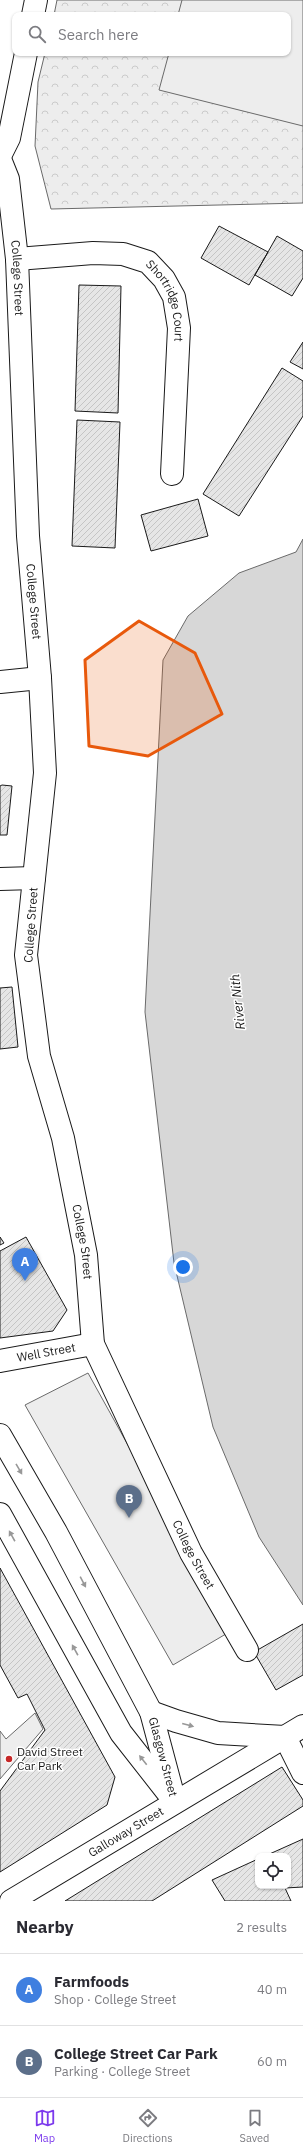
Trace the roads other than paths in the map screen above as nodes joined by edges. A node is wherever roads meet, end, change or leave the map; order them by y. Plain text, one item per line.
1 (36, 0) edge
2 (34, 12) edge
3 (25, 56) edge
4 (0, 156) edge
5 (0, 159) edge
6 (18, 258) junction
7 (172, 474) dead end
8 (40, 678) junction
9 (0, 682) edge
10 (0, 878) edge
11 (34, 878) junction
12 (93, 1344) junction
13 (0, 1360) edge
14 (0, 1435) edge
15 (0, 1514) edge
16 (247, 1650) dead end
17 (151, 1712) junction
18 (294, 1732) edge
19 (303, 1773) edge
20 (175, 1802) junction
21 (11, 1901) edge

1 - 2 street
3 - 4 street
5 - 6 street, College Street
6 - 7 street, Shortridge Court
6 - 8 street, College Street
8 - 9 street
8 - 11 street, College Street
10 - 11 street
11 - 12 street, College Street
12 - 13 street, Well Street
12 - 16 street, College Street
14 -> 17 street, Glasgow Street
20 -> 15 street, Glasgow Street
17 -> 18 street
17 - 20 street, Glasgow Street
18 - 19 street
18 - 20 street, Galloway Street
20 - 21 street, Galloway Street

